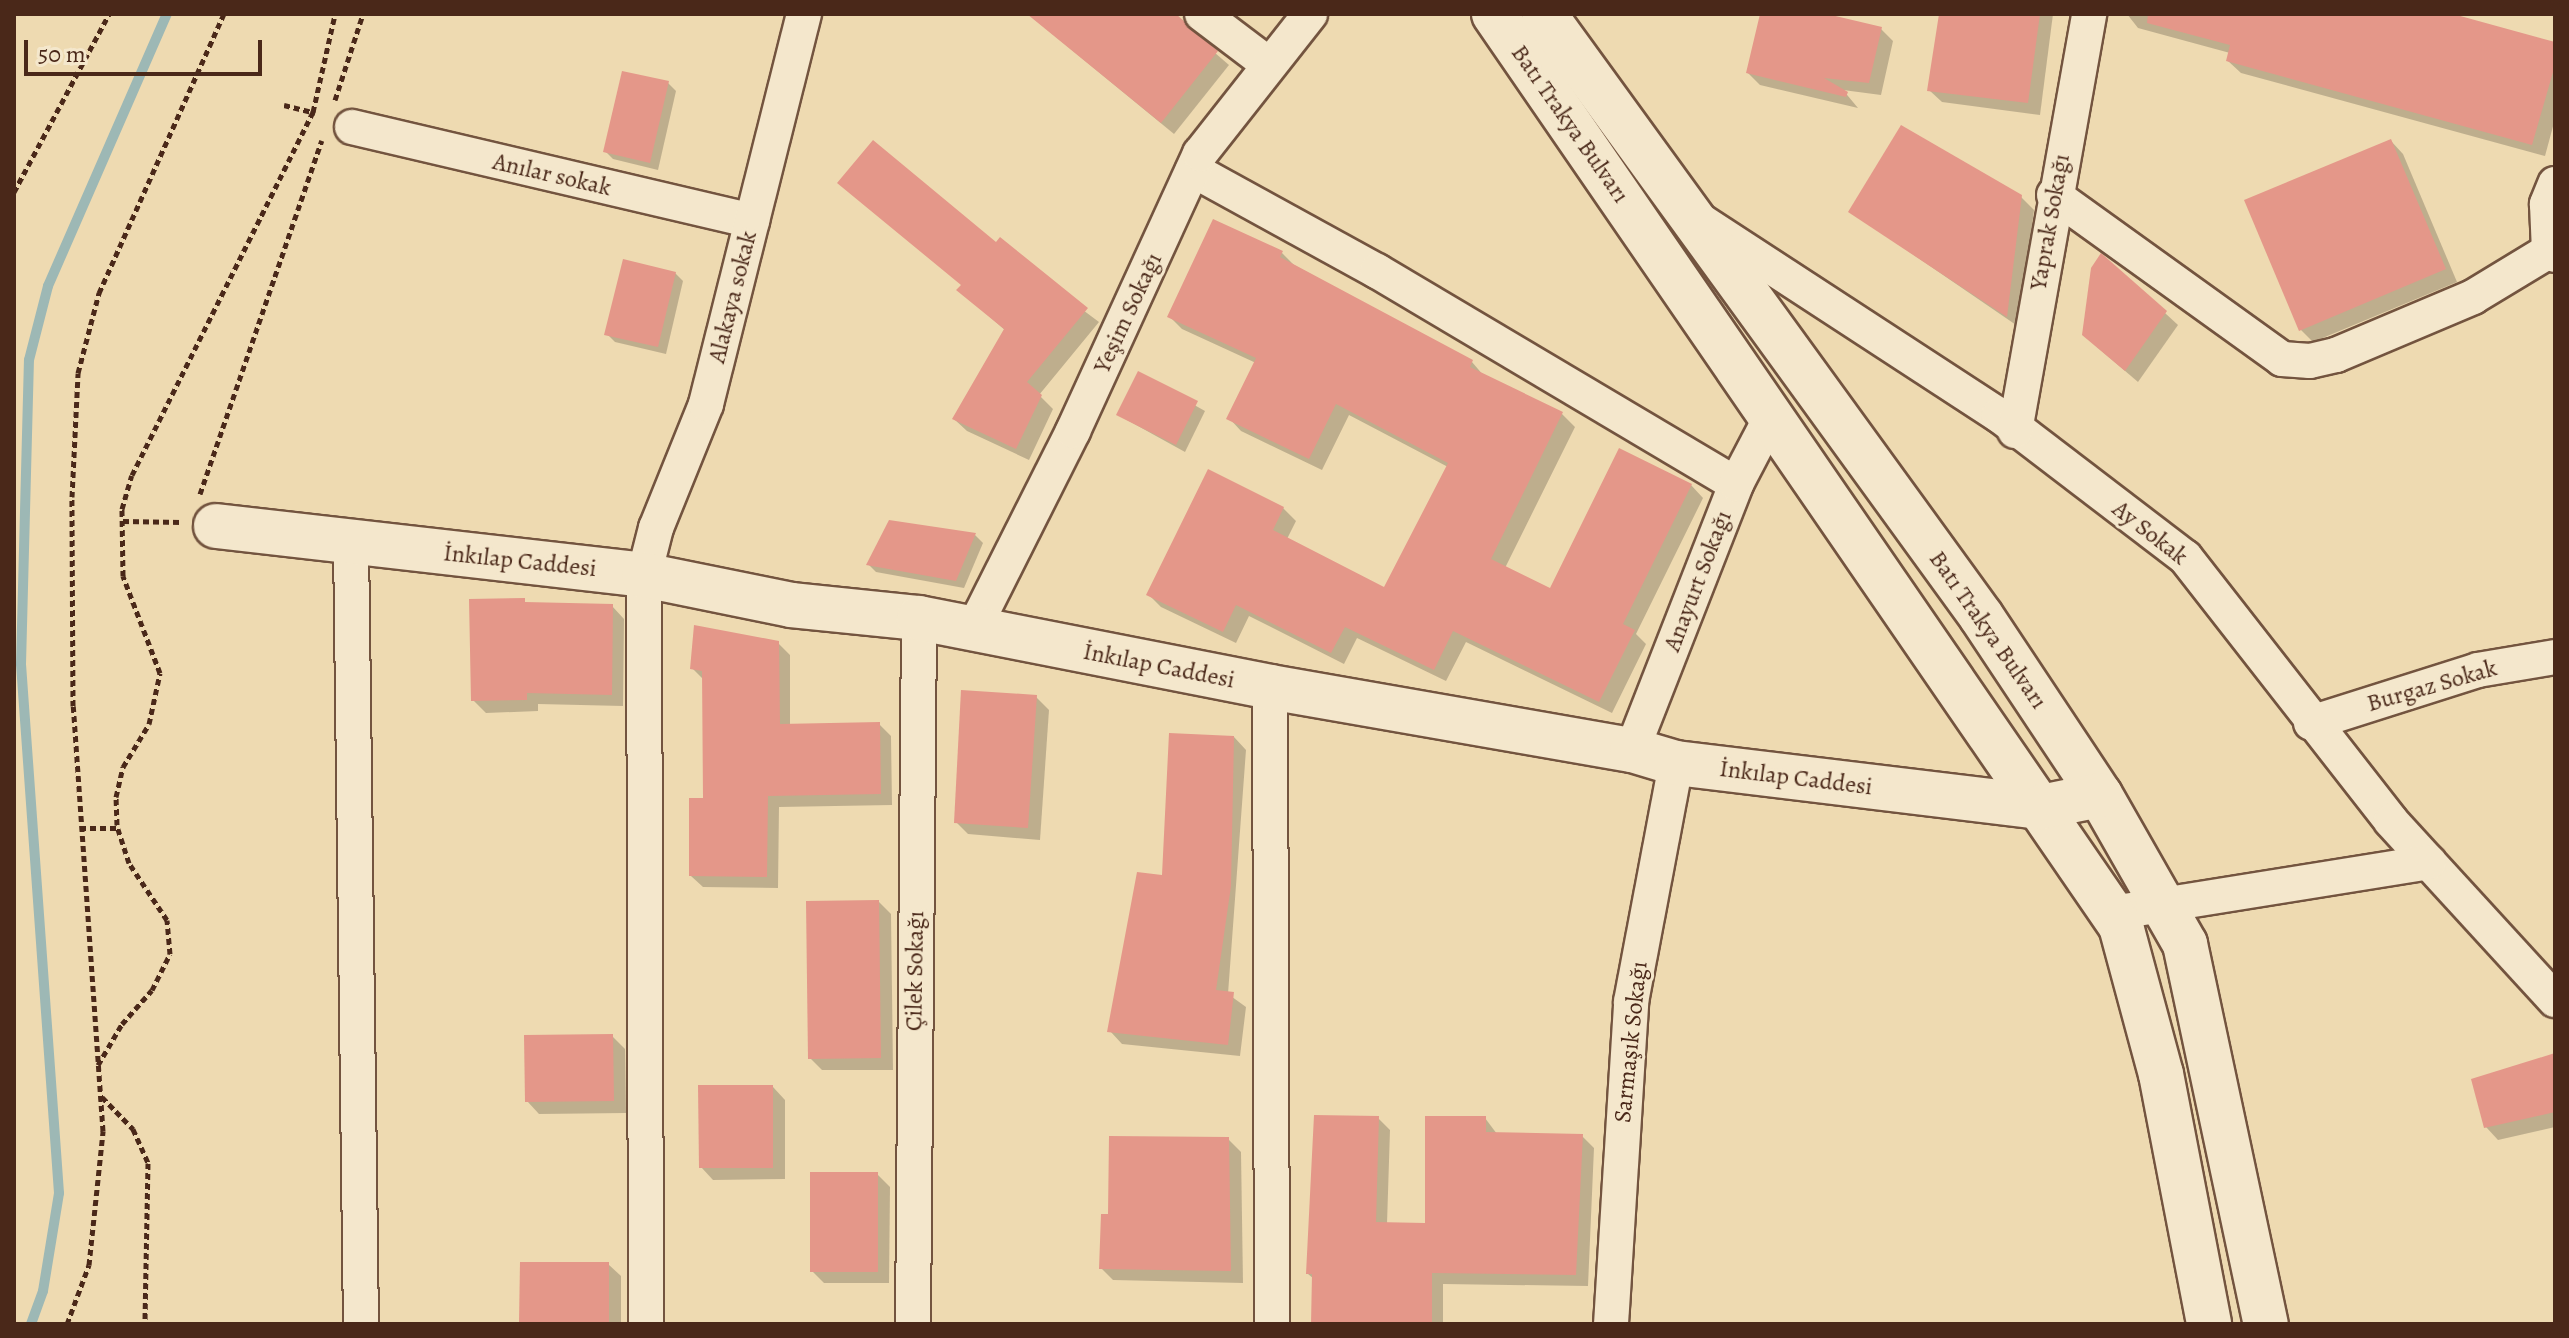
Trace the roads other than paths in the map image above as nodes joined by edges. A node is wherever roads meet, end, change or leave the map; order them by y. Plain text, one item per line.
1 (804, 14) edge
2 (1202, 14) edge
3 (1310, 14) edge
4 (1494, 14) edge
5 (1544, 14) edge
6 (2089, 14) edge
7 (1268, 64) junction
8 (340, 125) road end
9 (1193, 170) junction
10 (2555, 184) edge
11 (2054, 195) junction
12 (1680, 208) junction
13 (752, 221) junction
14 (2552, 253) edge
15 (1772, 415) junction
16 (2015, 431) junction
17 (1736, 484) junction
18 (200, 518) road end
19 (351, 542) junction
20 (644, 575) junction
21 (919, 618) junction
22 (973, 630) junction
23 (2555, 657) edge
24 (1270, 687) junction
25 (2311, 723) junction
26 (1632, 750) junction
27 (1676, 763) junction
28 (2100, 795) junction
29 (2041, 807) junction
30 (2429, 862) junction
31 (2163, 905) junction
32 (2112, 913) junction
33 (2555, 1000) edge
34 (361, 1324) edge
35 (646, 1324) edge
36 (913, 1324) edge
37 (1272, 1324) edge
38 (1611, 1324) edge
39 (2209, 1324) edge
40 (2266, 1324) edge

1 - 13 street, Alakaya sokak
2 - 7 street
3 - 7 street, Yeşim Sokağı
4 - 15 main road, Batı Trakya Bulvarı
5 - 12 main road, Batı Trakya Bulvarı
6 - 11 street, Yaprak Sokağı
7 - 9 street, Yeşim Sokağı
8 - 13 street, Anılar sokak
9 - 17 street
9 - 22 street, Yeşim Sokağı
10 - 14 street
11 - 14 street
11 - 16 street, Yaprak Sokağı
12 - 16 street, Ay Sokak
12 - 28 main road, Batı Trakya Bulvarı
13 - 20 street, Alakaya sokak
15 - 17 street, Anayurt Sokağı
15 - 29 main road, Batı Trakya Bulvarı
16 - 25 street, Ay Sokak
17 - 26 street, Anayurt Sokağı
18 - 19 main road, İnkılap Caddesi
19 - 20 main road, İnkılap Caddesi
19 - 34 street
20 - 21 main road, İnkılap Caddesi
20 - 35 street, Alakaya sokak
21 - 22 main road, İnkılap Caddesi
21 - 36 street, Çilek Sokağı
22 - 24 main road, İnkılap Caddesi
23 - 25 street, Burgaz Sokak
24 - 26 main road, İnkılap Caddesi
24 - 37 street
25 - 30 street, Ay Sokak
26 - 27 main road, İnkılap Caddesi
27 - 29 main road, İnkılap Caddesi
27 - 38 street, Sarmaşık Sokağı
28 - 29 main road, İnkılap Caddesi
28 - 31 main road, Batı Trakya Bulvarı
29 - 32 main road, Batı Trakya Bulvarı
30 - 31 street
30 - 33 street, Ay Sokak
31 - 32 street
31 - 40 main road, Batı Trakya Bulvarı
32 - 39 main road, Batı Trakya Bulvarı

